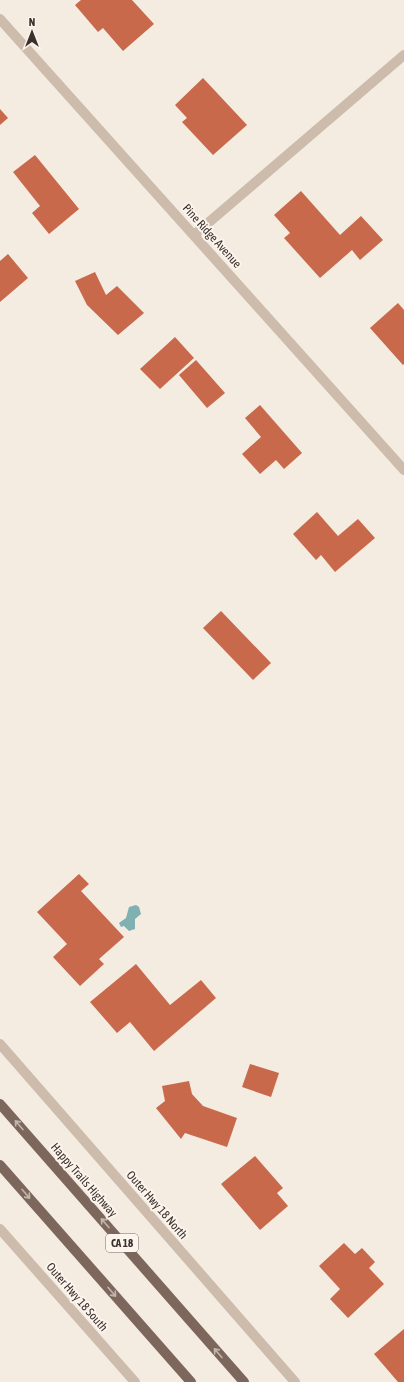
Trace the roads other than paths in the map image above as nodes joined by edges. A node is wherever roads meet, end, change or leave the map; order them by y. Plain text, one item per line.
1 (0, 19) edge
2 (404, 55) edge
3 (194, 235) junction
4 (404, 470) edge
5 (0, 1044) edge
6 (0, 1104) edge
7 (0, 1165) edge
8 (0, 1229) edge
9 (135, 1382) edge
10 (191, 1382) edge
11 (244, 1382) edge
12 (295, 1382) edge

1 - 3 street, Pine Ridge Avenue
2 - 3 street
3 - 4 street, Pine Ridge Avenue
5 - 12 street, Outer Hwy 18 North
11 -> 6 main road, Happy Trails Highway / CA 18
7 -> 10 main road
8 - 9 street, Outer Hwy 18 South

